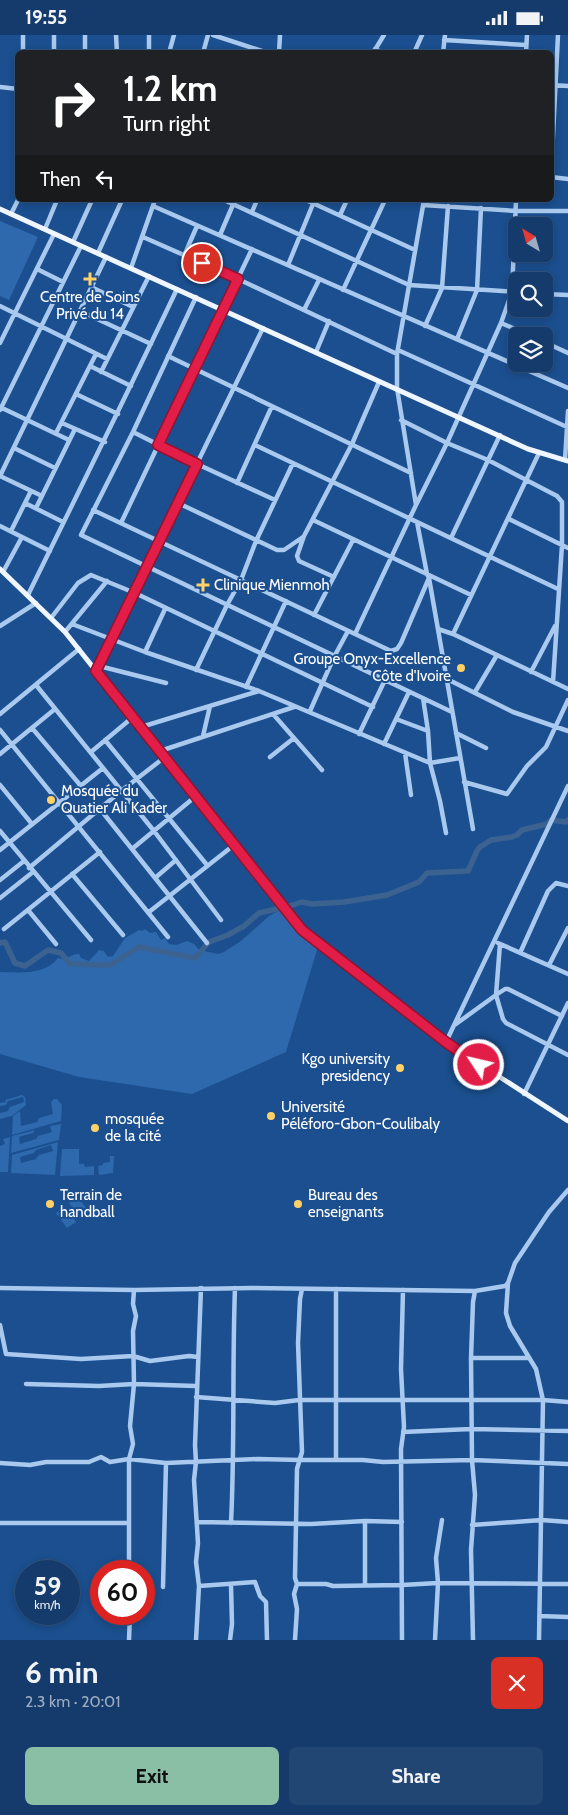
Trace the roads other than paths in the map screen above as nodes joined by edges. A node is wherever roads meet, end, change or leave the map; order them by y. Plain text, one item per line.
1 (22, 35) edge
2 (54, 35) edge
3 (85, 35) edge
4 (116, 35) edge
5 (149, 35) edge
6 (174, 35) edge
7 (208, 35) edge
8 (213, 35) edge
9 (280, 35) edge
10 (384, 35) edge
11 (422, 35) edge
12 (527, 35) edge
13 (558, 35) edge
14 (445, 38) edge
15 (526, 45) junction
16 (23, 50) edge
17 (54, 50) edge
18 (85, 50) edge
19 (117, 50) edge
20 (149, 50) edge
21 (170, 50) edge
22 (204, 50) edge
23 (259, 50) edge
24 (279, 50) edge
25 (375, 50) edge
26 (415, 50) edge
27 (526, 50) edge
28 (554, 75) edge
29 (554, 85) edge
30 (568, 85) edge
31 (0, 87) edge
32 (15, 89) edge
33 (554, 177) edge
34 (568, 179) edge
35 (17, 202) edge
36 (57, 202) edge
37 (91, 202) edge
38 (121, 202) edge
39 (154, 202) edge
40 (234, 202) edge
41 (256, 202) edge
42 (310, 202) edge
43 (346, 202) edge
44 (384, 202) edge
45 (422, 202) edge
46 (516, 202) edge
47 (314, 204) junction
48 (153, 206) junction
49 (448, 206) junction
50 (481, 208) junction
51 (0, 209) edge
52 (516, 211) junction
53 (568, 211) edge
54 (252, 212) junction
55 (11, 214) junction
56 (340, 215) junction
57 (197, 226) junction
58 (44, 229) junction
59 (371, 230) junction
60 (54, 234) junction
61 (220, 235) junction
62 (301, 235) junction
63 (143, 237) junction
64 (73, 242) junction
65 (81, 246) junction
66 (252, 249) junction
67 (415, 250) junction
68 (98, 253) junction
69 (184, 255) junction
70 (106, 257) junction
71 (356, 261) junction
72 (288, 265) junction
73 (131, 268) junction
74 (37, 269) junction
75 (514, 272) edge
76 (149, 276) junction
77 (238, 279) junction
78 (319, 279) junction
79 (63, 282) junction
80 (409, 285) junction
81 (91, 287) junction
82 (442, 288) junction
83 (177, 289) junction
84 (343, 290) junction
85 (477, 290) junction
86 (508, 292) edge
87 (553, 294) edge
88 (568, 295) edge
89 (196, 297) junction
90 (0, 306) edge
91 (508, 306) edge
92 (133, 307) junction
93 (224, 310) junction
94 (304, 310) junction
95 (80, 311) junction
96 (15, 313) junction
97 (404, 317) junction
98 (329, 321) junction
99 (501, 323) junction
100 (425, 325) junction
101 (41, 327) junction
102 (510, 327) edge
103 (263, 328) junction
104 (122, 330) junction
105 (1, 339) edge
106 (67, 339) junction
107 (458, 339) junction
108 (151, 344) junction
109 (553, 346) edge
110 (398, 352) junction
111 (316, 353) junction
112 (568, 353) edge
113 (96, 354) junction
114 (488, 354) junction
115 (168, 356) junction
116 (108, 359) junction
117 (90, 366) junction
118 (195, 369) junction
119 (101, 372) junction
120 (379, 382) junction
121 (473, 384) junction
122 (131, 386) junction
123 (234, 388) junction
124 (397, 388) junction
125 (568, 388) edge
126 (76, 394) junction
127 (272, 406) junction
128 (0, 408) edge
129 (568, 411) edge
130 (118, 414) junction
131 (459, 416) junction
132 (28, 420) junction
133 (401, 420) junction
134 (62, 423) junction
135 (567, 427) edge
136 (75, 429) junction
137 (133, 432) junction
138 (56, 433) junction
139 (500, 435) junction
140 (69, 440) junction
141 (105, 442) junction
142 (447, 443) junction
143 (352, 444) junction
144 (158, 445) junction
145 (255, 445) junction
146 (14, 448) junction
147 (539, 453) junction
148 (488, 460) junction
149 (566, 461) edge
150 (293, 463) junction
151 (197, 464) junction
152 (56, 468) junction
153 (411, 473) junction
154 (0, 476) edge
155 (527, 480) junction
156 (333, 482) junction
157 (237, 483) junction
158 (31, 491) junction
159 (42, 496) junction
160 (275, 500) junction
161 (25, 503) junction
162 (178, 503) junction
163 (416, 505) junction
164 (36, 508) junction
165 (93, 510) junction
166 (409, 518) junction
167 (509, 519) junction
168 (313, 521) junction
169 (63, 522) junction
170 (417, 522) junction
171 (121, 523) junction
172 (0, 526) edge
173 (11, 531) junction
174 (304, 536) junction
175 (22, 537) junction
176 (451, 538) junction
177 (353, 540) junction
178 (256, 541) junction
179 (159, 542) junction
180 (562, 545) junction
181 (568, 548) edge
182 (50, 551) junction
183 (490, 557) junction
184 (391, 558) junction
185 (147, 568) junction
186 (2, 571) edge
187 (428, 576) junction
188 (334, 577) junction
189 (107, 581) junction
190 (241, 581) junction
191 (558, 589) junction
192 (135, 593) junction
193 (28, 595) junction
194 (471, 595) junction
195 (286, 601) junction
196 (36, 603) junction
197 (227, 605) junction
198 (165, 609) junction
199 (314, 615) junction
200 (51, 619) junction
201 (557, 623) junction
202 (72, 624) junction
203 (0, 626) edge
204 (273, 627) junction
205 (438, 629) junction
206 (214, 631) junction
207 (348, 631) junction
208 (65, 633) junction
209 (355, 634) junction
210 (454, 634) junction
211 (112, 639) junction
212 (79, 649) junction
213 (145, 652) junction
214 (261, 655) junction
215 (497, 655) junction
216 (334, 657) junction
217 (98, 669) junction
218 (196, 670) junction
219 (531, 671) junction
220 (447, 679) junction
221 (385, 680) junction
222 (554, 682) junction
223 (166, 683) dead end
224 (323, 683) junction
225 (36, 685) junction
226 (246, 687) junction
227 (568, 689) edge
228 (259, 691) junction
229 (409, 692) junction
230 (475, 692) junction
231 (423, 698) junction
232 (568, 700) edge
233 (210, 706) junction
234 (295, 707) junction
235 (373, 707) junction
236 (55, 709) junction
237 (310, 711) junction
238 (452, 712) junction
239 (0, 714) edge
240 (273, 714) junction
241 (133, 717) junction
242 (396, 719) junction
243 (142, 727) junction
244 (555, 727) junction
245 (32, 728) junction
246 (0, 730) edge
247 (428, 731) junction
248 (568, 731) edge
249 (456, 733) junction
250 (359, 734) junction
251 (204, 736) junction
252 (294, 738) junction
253 (105, 740) junction
254 (384, 744) junction
255 (12, 745) junction
256 (486, 748) dead end
257 (160, 751) junction
258 (91, 752) junction
259 (405, 753) junction
260 (0, 754) edge
261 (165, 757) junction
262 (270, 757) dead end
263 (460, 758) junction
264 (430, 763) junction
265 (103, 767) junction
266 (322, 770) dead end
267 (136, 779) junction
268 (464, 781) junction
269 (0, 785) edge
270 (81, 786) junction
271 (568, 786) edge
272 (121, 791) junction
273 (411, 795) dead end
274 (196, 797) junction
275 (60, 803) junction
276 (100, 809) junction
277 (168, 819) junction
278 (32, 824) junction
279 (79, 827) junction
280 (473, 829) dead end
281 (0, 831) edge
282 (154, 831) junction
283 (446, 833) dead end
284 (10, 843) junction
285 (234, 845) junction
286 (132, 849) junction
287 (0, 850) edge
288 (100, 852) junction
289 (176, 860) junction
290 (24, 861) junction
291 (207, 865) junction
292 (31, 870) junction
293 (72, 874) junction
294 (155, 877) junction
295 (191, 879) junction
296 (0, 880) edge
297 (568, 886) edge
298 (50, 892) junction
299 (170, 896) junction
300 (0, 898) edge
301 (28, 910) junction
302 (149, 912) junction
303 (221, 920) dead end
304 (568, 928) edge
305 (4, 929) dead end
306 (123, 935) dead end
307 (168, 937) dead end
308 (91, 940) dead end
309 (494, 941) junction
310 (207, 943) dead end
311 (56, 944) dead end
312 (500, 944) junction
313 (520, 953) junction
314 (549, 965) junction
315 (568, 973) edge
316 (496, 995) junction
317 (568, 1003) edge
318 (562, 1016) junction
319 (455, 1024) junction
320 (446, 1042) junction
321 (549, 1045) junction
322 (568, 1055) edge
323 (524, 1094) junction
324 (568, 1121) edge
325 (568, 1190) edge
326 (508, 1283) junction
327 (0, 1288) edge
328 (201, 1288) junction
329 (235, 1288) junction
330 (302, 1289) junction
331 (336, 1289) junction
332 (134, 1290) junction
333 (403, 1290) junction
334 (475, 1291) junction
335 (0, 1325) edge
336 (2, 1342) edge
337 (133, 1356) junction
338 (198, 1357) junction
339 (471, 1358) junction
340 (528, 1358) junction
341 (26, 1384) dead end
342 (134, 1384) junction
343 (196, 1386) junction
344 (196, 1397) junction
345 (233, 1400) junction
346 (300, 1400) junction
347 (336, 1400) junction
348 (402, 1400) junction
349 (543, 1400) junction
350 (471, 1401) junction
351 (568, 1402) edge
352 (472, 1429) junction
353 (543, 1430) junction
354 (568, 1431) edge
355 (403, 1432) junction
356 (129, 1459) junction
357 (233, 1459) junction
358 (300, 1460) junction
359 (336, 1460) junction
360 (472, 1460) junction
361 (402, 1461) junction
362 (196, 1462) junction
363 (0, 1463) edge
364 (166, 1463) junction
365 (543, 1464) junction
366 (568, 1465) edge
367 (442, 1520) dead end
368 (542, 1520) junction
369 (365, 1521) junction
370 (197, 1522) junction
371 (402, 1522) junction
372 (568, 1522) edge
373 (0, 1523) edge
374 (129, 1523) junction
375 (230, 1523) junction
376 (296, 1523) junction
377 (472, 1525) junction
378 (129, 1560) edge
379 (438, 1583) junction
380 (297, 1584) junction
381 (473, 1584) junction
382 (568, 1584) edge
383 (231, 1585) junction
384 (365, 1585) junction
385 (402, 1585) junction
386 (540, 1585) junction
387 (198, 1586) junction
388 (164, 1587) dead end
389 (540, 1616) junction
390 (568, 1617) edge
391 (130, 1625) edge
392 (129, 1640) edge
393 (196, 1640) edge
394 (230, 1640) edge
395 (267, 1640) edge
396 (294, 1640) edge
397 (402, 1640) edge
398 (435, 1640) edge
399 (473, 1640) edge
400 (539, 1640) edge

1 - 16 street
2 - 17 street
3 - 18 street
4 - 19 street
5 - 20 street
6 - 21 street
7 - 22 street
8 - 23 street
9 - 24 street
10 - 25 street
11 - 26 street
12 - 15 street
13 - 28 street
14 - 15 street
15 - 27 street
29 - 30 street
31 - 32 street
33 - 34 street
35 - 55 street
36 - 58 street
37 - 64 street
38 - 68 street
39 - 48 street
40 - 54 street
40 - 61 street
41 - 54 street
42 - 47 street
43 - 56 street
44 - 59 street
45 - 49 street
45 - 67 street
46 - 52 street
47 - 56 street
47 - 62 street
48 - 57 street
48 - 63 street
49 - 50 street
49 - 82 street
50 - 52 street
50 - 85 street
51 - 55 main road
52 - 53 street
52 - 75 street
54 - 62 street
55 - 58 main road
56 - 59 street
57 - 61 street
57 - 69 street
58 - 60 main road
59 - 67 street
59 - 71 street
60 - 64 main road
60 - 74 street
61 - 66 street
62 - 71 street
62 - 72 street
63 - 69 street
63 - 73 street
64 - 65 main road
65 - 68 main road
65 - 79 street
66 - 72 street
66 - 77 street
67 - 80 street
68 - 70 main road
69 - 77 street
70 - 73 main road
70 - 81 street
71 - 80 street
71 - 84 street
72 - 78 street
73 - 76 main road
74 - 79 street
74 - 96 street
76 - 83 main road
76 - 92 street
77 - 93 street
77 - 94 street
78 - 84 street
78 - 94 street
79 - 101 street
80 - 82 street
80 - 97 street
81 - 92 street
81 - 95 street
82 - 85 street
82 - 100 street
83 - 89 main road
83 - 108 street
84 - 97 street
85 - 86 street
85 - 107 street
87 - 88 street
89 - 93 main road
89 - 115 street
90 - 96 street
91 - 99 street
92 - 104 street
93 - 103 main road
93 - 118 street
94 - 98 street
95 - 104 street
95 - 106 street
96 - 101 street
96 - 105 street
97 - 100 street
97 - 110 street
98 - 110 street
98 - 111 street
99 - 102 street
99 - 114 street
100 - 107 street
101 - 106 street
101 - 128 street
103 - 111 main road
103 - 123 street
104 - 108 street
104 - 116 street
106 - 113 street
106 - 132 street
107 - 114 street
108 - 122 street
109 - 112 street
110 - 121 street
110 - 124 street
111 - 120 main road
113 - 116 street
113 - 117 street
114 - 121 street
114 - 125 street
115 - 118 street
115 - 137 street
116 - 119 street
117 - 119 street
117 - 126 street
118 - 123 street
118 - 144 street
119 - 122 street
120 - 124 main road
120 - 143 street
121 - 131 street
121 - 135 street
122 - 130 street
123 - 127 street
123 - 151 street
124 - 131 main road
124 - 133 street
126 - 130 street
126 - 134 street
127 - 143 street
127 - 145 street
128 - 132 street
129 - 135 street
130 - 141 street
131 - 139 main road
131 - 142 street
132 - 138 street
132 - 146 street
133 - 142 street
133 - 153 street
134 - 136 street
134 - 138 street
135 - 149 street
136 - 140 street
136 - 141 street
137 - 144 street
137 - 165 street
138 - 140 street
139 - 147 main road
139 - 148 street
140 - 152 street
141 - 169 street
142 - 148 street
142 - 163 street
143 - 153 street
143 - 156 street
144 - 151 street
144 - 171 street
145 - 150 street
145 - 157 street
146 - 152 street
146 - 154 street
147 - 149 main road
147 - 155 street
148 - 155 street
148 - 176 street
150 - 156 street
150 - 160 street
151 - 157 street
151 - 162 street
152 - 159 street
153 - 163 street
154 - 158 street
155 - 167 street
155 - 180 street
156 - 166 street
156 - 168 street
157 - 160 street
158 - 159 street
158 - 161 street
159 - 164 street
160 - 178 street
161 - 164 street
161 - 173 street
162 - 178 street
162 - 179 street
163 - 166 street
164 - 169 street
165 - 171 street
165 - 185 street
166 - 170 street
166 - 184 street
167 - 180 street
167 - 183 street
168 - 174 street
168 - 177 street
169 - 182 street
170 - 176 street
170 - 187 street
171 - 179 street
172 - 173 street
173 - 175 street
174 - 178 street
174 - 188 street
175 - 182 street
175 - 186 street
176 - 183 street
177 - 184 street
177 - 188 street
178 - 190 street
179 - 185 street
179 - 190 street
180 - 181 street
180 - 191 street
182 - 193 street
183 - 191 street
183 - 194 street
184 - 187 street
184 - 209 street
185 - 192 street
185 - 197 street
186 - 193 main road
187 - 194 street
187 - 205 street
187 - 209 street
188 - 199 street
189 - 192 street
189 - 200 street
189 - 202 street
190 - 195 street
190 - 197 street
191 - 201 street
192 - 198 street
192 - 211 street
193 - 196 main road
194 - 210 street
195 - 199 street
195 - 204 street
196 - 200 main road
196 - 203 street
197 - 204 street
197 - 206 street
198 - 206 street
198 - 213 street
199 - 207 street
200 - 208 main road
201 - 219 street
201 - 222 street
202 - 208 street
202 - 211 street
204 - 214 street
204 - 216 street
205 - 210 street
205 - 220 street
206 - 214 street
206 - 218 street
207 - 209 street
207 - 216 street
208 - 212 main road
210 - 215 street
211 - 213 street
211 - 217 street
212 - 217 main road
212 - 225 street
213 - 218 street
214 - 224 street
214 - 226 street
215 - 219 street
215 - 230 street
216 - 221 street
216 - 224 street
217 - 223 street
217 - 241 main road
218 - 226 street
219 - 222 street
220 - 230 street
220 - 238 street
221 - 229 street
221 - 235 street
222 - 227 street
224 - 235 street
224 - 237 street
225 - 236 street
225 - 239 street
226 - 228 street
228 - 233 street
228 - 234 street
229 - 231 street
229 - 242 street
230 - 244 street
231 - 238 street
231 - 247 street
232 - 244 street
233 - 243 street
233 - 251 street
234 - 237 street
234 - 240 street
235 - 250 street
236 - 245 street
236 - 258 street
237 - 250 street
238 - 249 street
240 - 251 street
240 - 252 street
241 - 243 main road
241 - 253 street
242 - 247 street
242 - 254 street
243 - 257 main road
244 - 248 street
244 - 268 street
245 - 255 street
245 - 270 street
246 - 255 street
247 - 264 street
249 - 256 street
249 - 263 street
250 - 254 street
251 - 257 street
252 - 262 street
252 - 266 street
253 - 258 street
253 - 267 street
254 - 259 street
255 - 260 street
255 - 275 street
257 - 261 main road
258 - 265 street
259 - 264 street
259 - 273 street
261 - 267 street
261 - 274 main road
263 - 264 street
263 - 268 street
264 - 283 street
265 - 270 street
265 - 272 street
267 - 272 street
267 - 277 street
268 - 280 street
269 - 278 street
270 - 275 street
271 - 309 street
272 - 276 street
272 - 282 street
274 - 277 street
274 - 285 main road
275 - 278 street
275 - 279 street
276 - 279 street
276 - 286 street
277 - 282 street
277 - 291 street
278 - 284 street
279 - 288 street
279 - 292 street
281 - 284 street
282 - 286 street
282 - 289 street
284 - 287 street
284 - 290 street
285 - 291 street
285 - 320 main road
286 - 294 street
288 - 293 street
288 - 302 street
289 - 294 street
289 - 295 street
290 - 292 street
290 - 296 street
291 - 295 street
292 - 298 street
292 - 300 street
293 - 298 street
293 - 306 street
294 - 299 street
295 - 299 street
295 - 303 street
297 - 313 street
298 - 301 street
298 - 308 street
299 - 302 street
299 - 310 street
301 - 305 street
301 - 311 street
302 - 307 street
304 - 314 street
309 - 312 street
309 - 319 street
312 - 313 street
312 - 316 street
313 - 314 street
314 - 315 street
316 - 318 street
316 - 319 street
316 - 321 street
317 - 318 street
318 - 321 street
319 - 320 street
320 - 323 main road
321 - 322 street
321 - 323 street
323 - 324 main road
325 - 326 street
326 - 334 street
326 - 340 street
327 - 332 street
328 - 329 street
328 - 332 street
328 - 338 street
329 - 330 street
329 - 345 street
330 - 331 street
330 - 346 street
331 - 333 street
331 - 347 street
332 - 337 street
333 - 334 street
333 - 348 street
334 - 339 street
335 - 336 street
336 - 337 street
337 - 338 street
337 - 342 street
338 - 343 street
339 - 340 street
339 - 350 street
340 - 349 street
341 - 342 street
342 - 343 street
342 - 356 street
343 - 344 street
344 - 345 street
344 - 362 street
345 - 346 street
345 - 357 street
346 - 347 street
346 - 358 street
347 - 348 street
347 - 359 street
348 - 350 street
348 - 355 street
349 - 350 street
349 - 351 street
349 - 353 street
350 - 352 street
352 - 353 street
352 - 355 street
352 - 360 street
353 - 354 street
353 - 365 street
355 - 361 street
356 - 363 street
356 - 364 street
356 - 374 street
357 - 358 street
357 - 362 street
357 - 375 street
358 - 359 street
358 - 376 street
359 - 361 street
360 - 361 street
360 - 365 street
360 - 377 street
361 - 371 street
362 - 364 street
362 - 370 street
364 - 388 street
365 - 366 street
365 - 368 street
367 - 379 street
368 - 372 street
368 - 377 street
368 - 386 street
369 - 371 street
369 - 376 street
369 - 384 street
370 - 375 street
370 - 387 street
371 - 385 street
373 - 374 street
374 - 378 street
375 - 376 street
376 - 380 street
377 - 381 street
379 - 381 street
379 - 385 street
379 - 398 street
380 - 384 street
380 - 396 street
381 - 386 street
381 - 399 street
382 - 386 street
383 - 387 street
383 - 394 street
383 - 395 street
384 - 385 street
385 - 397 street
386 - 389 street
387 - 393 street
389 - 390 street
389 - 400 street
391 - 392 street

